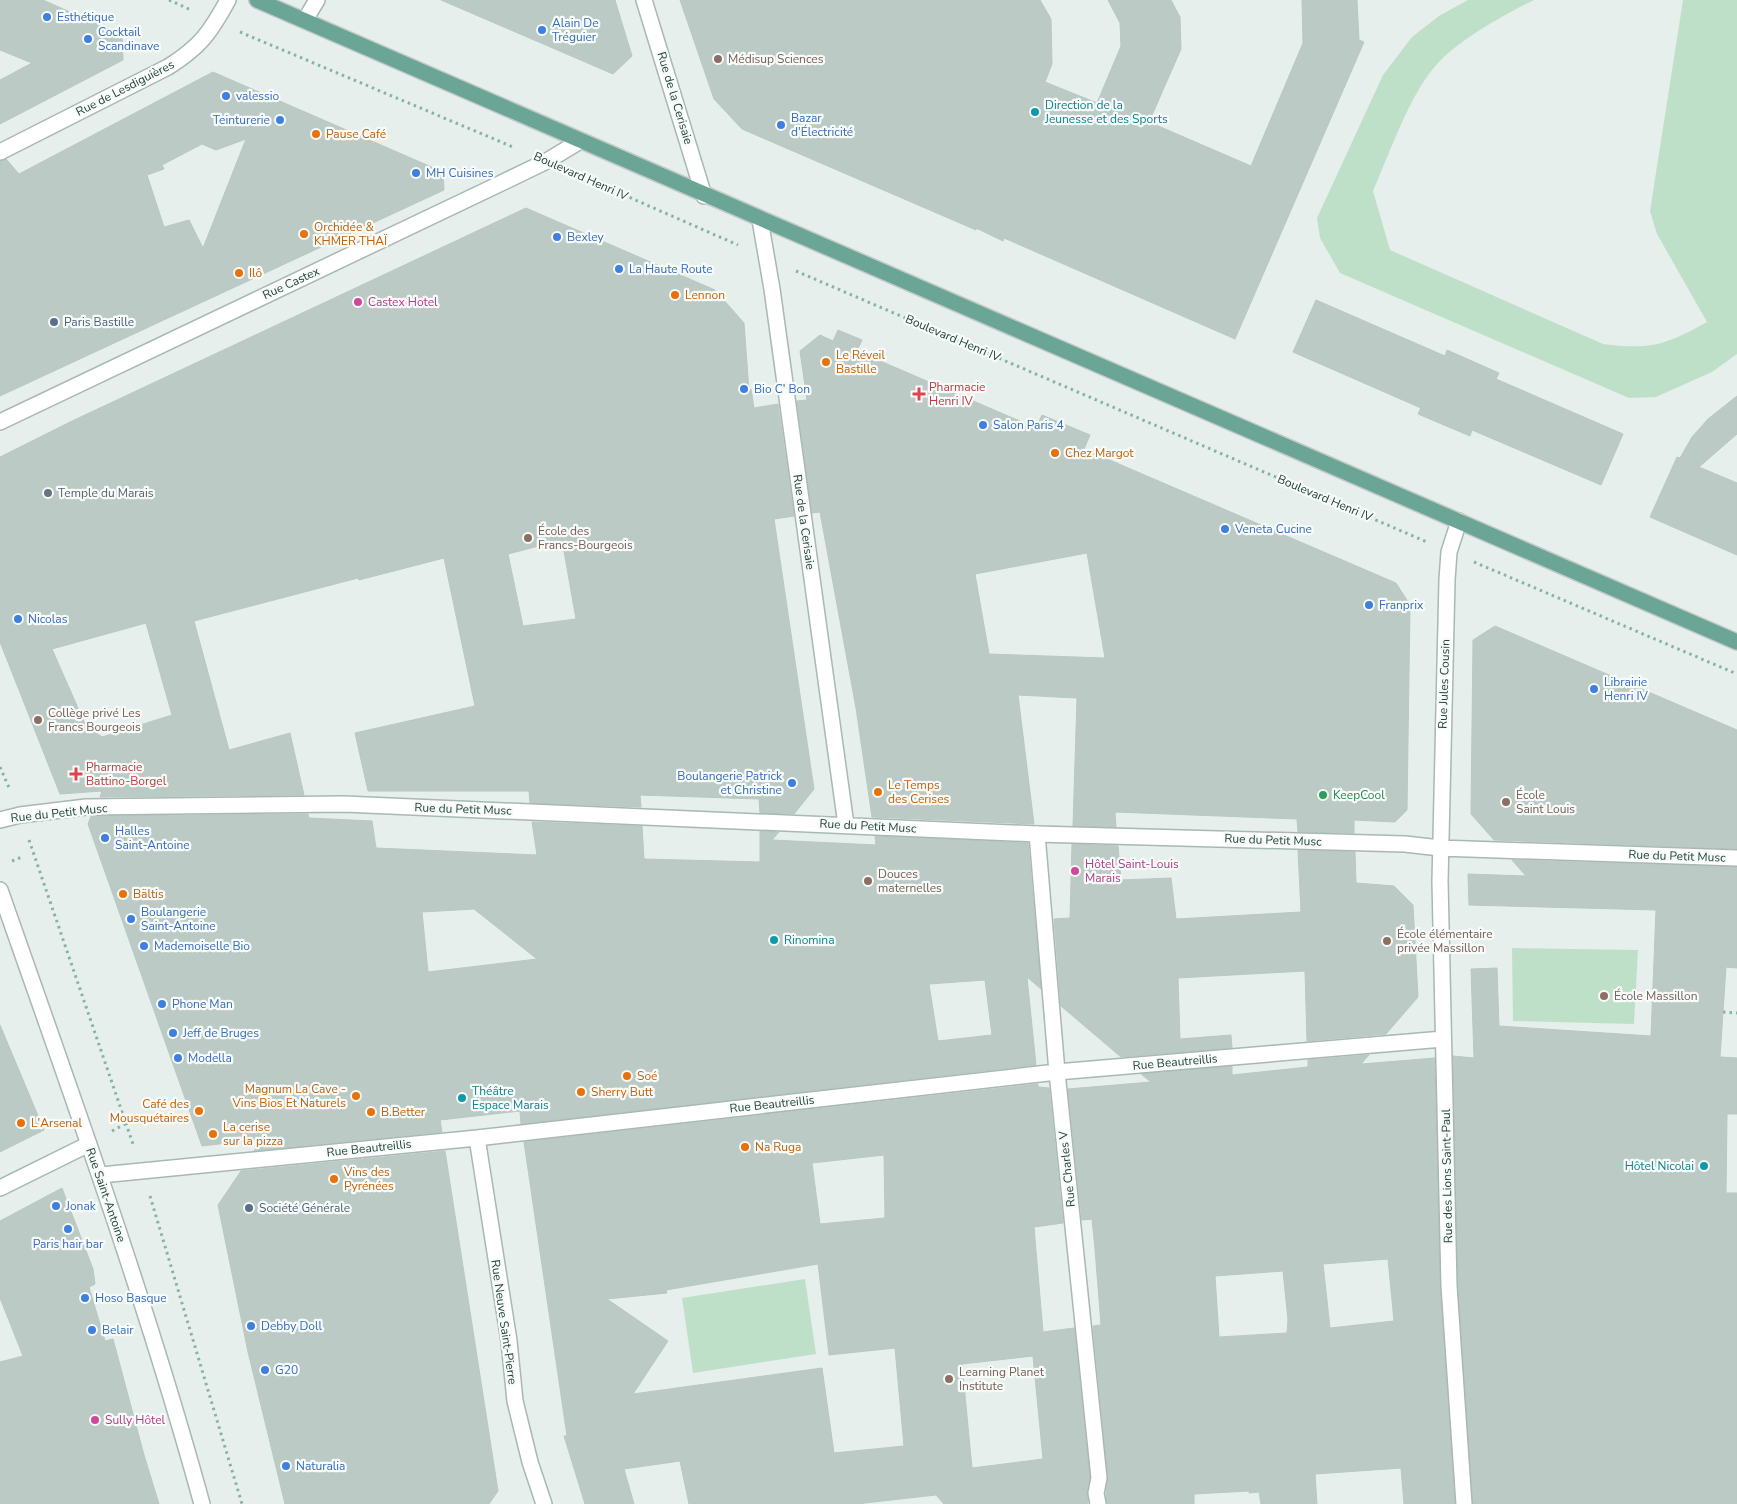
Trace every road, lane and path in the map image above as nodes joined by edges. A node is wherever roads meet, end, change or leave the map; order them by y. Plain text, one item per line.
1 (169, 0) edge
2 (228, 0) edge
3 (257, 0) edge
4 (317, 0) edge
5 (644, 0) edge
6 (305, 20) junction
7 (216, 22) junction
8 (580, 141) junction
9 (0, 152) edge
10 (547, 161) junction
11 (704, 196) junction
12 (760, 220) junction
13 (766, 258) junction
14 (0, 422) edge
15 (1459, 521) junction
16 (1449, 552) junction
17 (1737, 642) edge
18 (1737, 674) edge
19 (0, 820) edge
20 (846, 825) junction
21 (1037, 834) junction
22 (1440, 848) junction
23 (24, 856) dead end
24 (1737, 858) edge
25 (12, 860) dead end
26 (0, 890) edge
27 (1723, 1012) dead end
28 (1737, 1013) edge
29 (1443, 1039) junction
30 (1057, 1072) junction
31 (477, 1138) junction
32 (89, 1144) junction
33 (101, 1174) junction
34 (0, 1188) edge
35 (202, 1504) edge
36 (544, 1504) edge
37 (1098, 1504) edge
38 (1464, 1504) edge

1 - 7 path, Boulevard Henri IV
2 - 7 street, Rue de Lesdiguières
3 - 6 main road
4 - 6 street
5 - 11 street, Rue de la Cerisaie
6 - 8 main road
7 - 9 street, Rue de Lesdiguières
7 - 10 path, Boulevard Henri IV
8 - 10 street, Rue Castex
8 - 11 main road
10 - 13 path, Boulevard Henri IV
10 - 14 street, Rue Castex
11 - 12 main road
12 - 13 street, Rue de la Cerisaie
12 - 15 main road
13 - 16 path, Boulevard Henri IV
13 - 20 street, Rue de la Cerisaie
15 - 16 street, Rue Jules Cousin
15 - 17 main road
16 - 18 path, Boulevard Henri IV
16 - 22 street, Rue Jules Cousin
19 - 20 street, Rue du Petit Musc
20 - 21 street, Rue du Petit Musc
21 - 22 street, Rue du Petit Musc
21 - 30 street, Rue Charles V
22 - 24 street, Rue du Petit Musc
22 - 29 street, Rue des Lions Saint-Paul
23 - 25 path
26 - 32 street, Rue Saint-Antoine
27 - 28 path
29 - 30 street, Rue Beautreillis
29 - 38 street, Rue des Lions Saint-Paul
30 - 31 street, Rue Beautreillis
30 - 37 street, Rue Charles V
31 - 33 street, Rue Beautreillis
31 - 36 street, Rue Neuve Saint-Pierre
32 - 33 street, Rue Saint-Antoine
32 - 34 street
33 - 35 street, Rue Saint-Antoine

